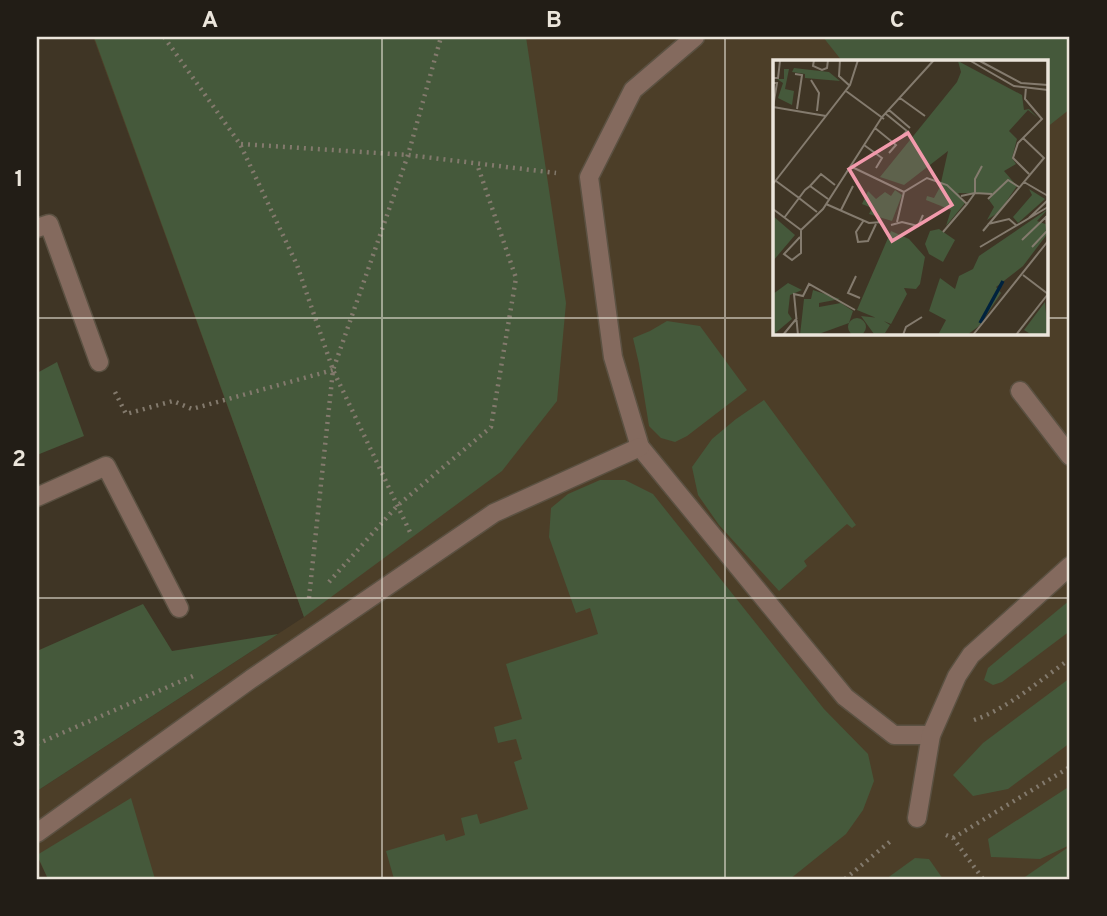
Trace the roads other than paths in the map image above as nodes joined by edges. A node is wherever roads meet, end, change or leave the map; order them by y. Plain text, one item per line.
1 (695, 37) edge
2 (37, 228) edge
3 (99, 362) road end
4 (1020, 391) dead end
5 (640, 447) junction
6 (1070, 456) edge
7 (37, 497) edge
8 (1070, 566) edge
9 (178, 608) dead end
10 (930, 735) junction
11 (917, 818) road end
12 (37, 832) edge

1 - 5 lane
2 - 3 lane
4 - 6 lane
5 - 10 lane
5 - 12 lane
7 - 9 lane
8 - 10 lane
10 - 11 lane

